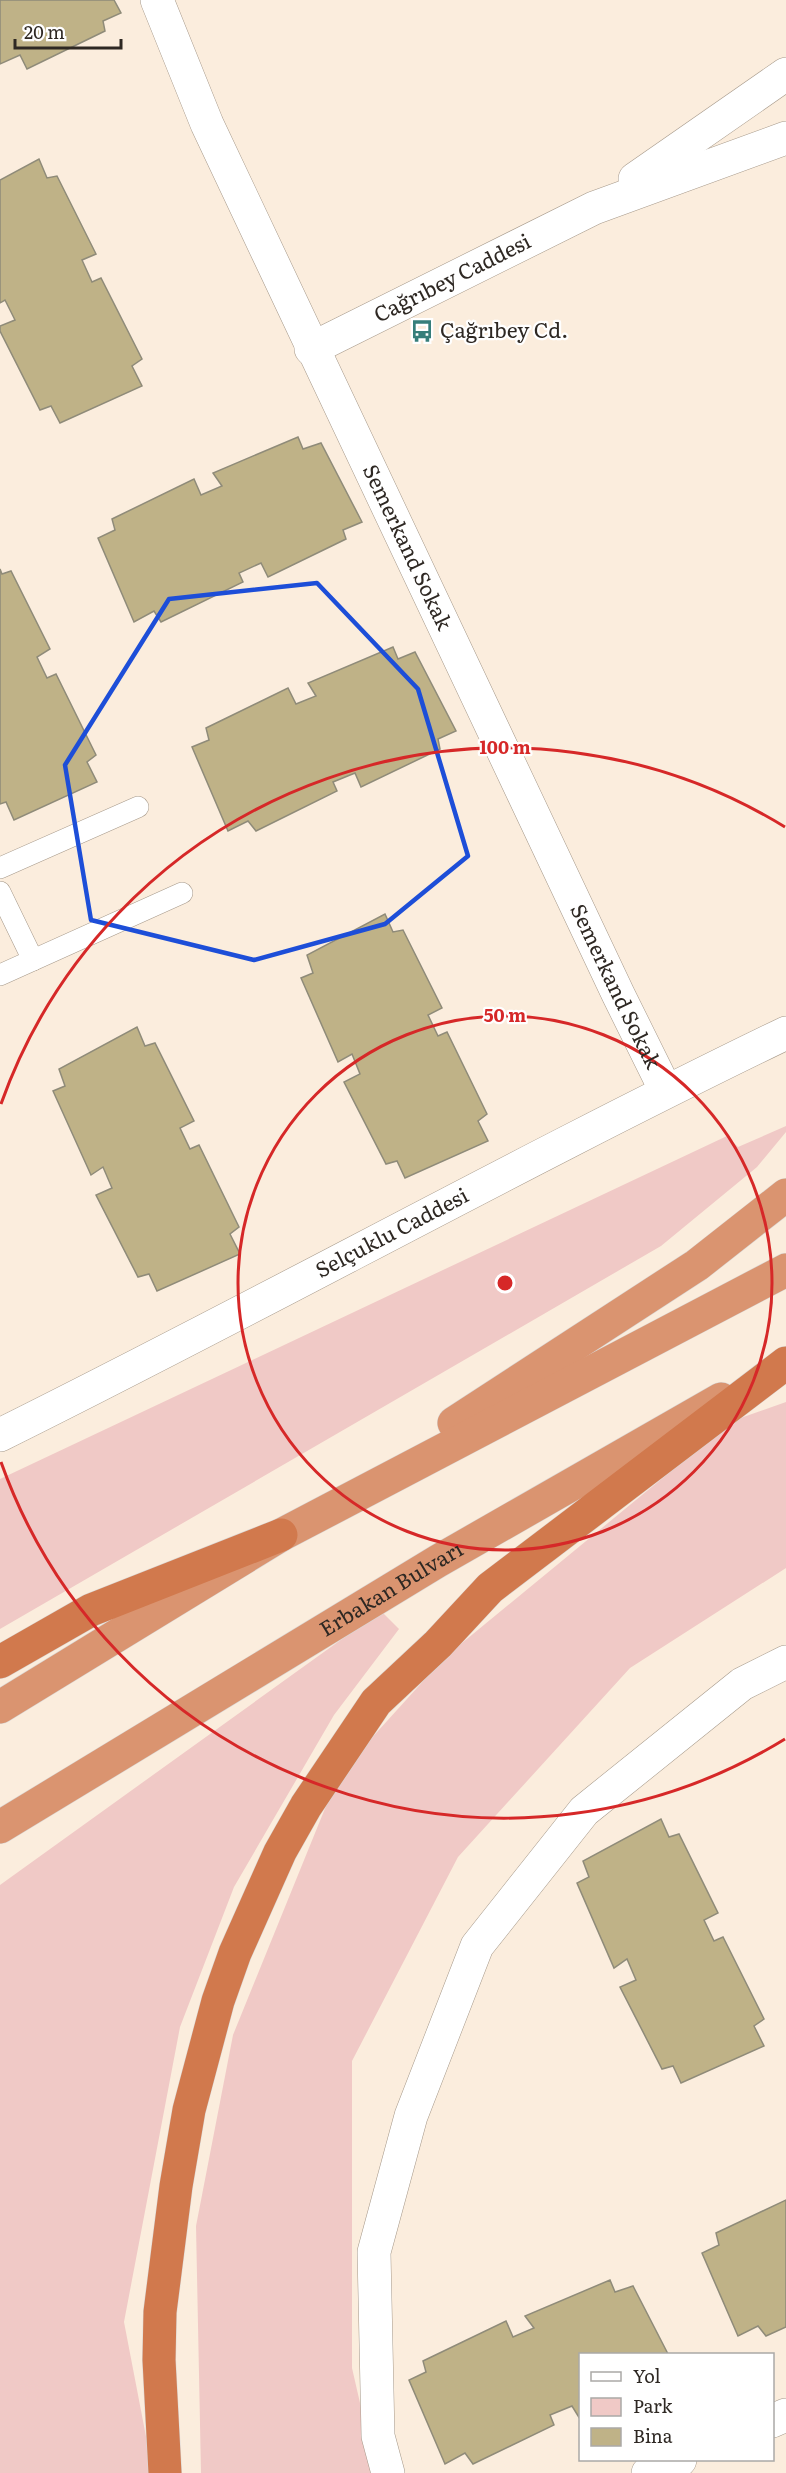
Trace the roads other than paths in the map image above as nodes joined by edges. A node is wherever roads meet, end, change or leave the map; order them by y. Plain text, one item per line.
1 (157, 0) edge
2 (786, 74) edge
3 (786, 138) edge
4 (594, 208) junction
5 (311, 349) junction
6 (138, 807) dead end
7 (0, 867) edge
8 (0, 892) edge
9 (182, 893) dead end
10 (33, 960) junction
11 (0, 975) edge
12 (786, 1033) edge
13 (666, 1091) junction
14 (786, 1195) edge
15 (786, 1270) edge
16 (786, 1362) edge
17 (0, 1435) edge
18 (281, 1535) junction
19 (0, 1662) edge
20 (786, 1662) edge
21 (0, 1707) edge
22 (0, 1827) edge
23 (678, 2461) edge
24 (165, 2473) edge
25 (388, 2473) edge
26 (648, 2473) edge

1 - 5 street, Semerkand Sokak
2 - 4 street, Cağrıbey Caddesi
3 - 4 street, Cağrıbey Caddesi
4 - 5 street, Cağrıbey Caddesi
5 - 13 street, Semerkand Sokak
6 - 7 lane
8 - 10 lane
9 - 10 lane
10 - 11 lane
12 - 13 street, Selçuklu Caddesi
13 - 17 street, Selçuklu Caddesi
14 - 18 highway
15 - 18 highway
16 - 22 highway, Erbakan Bulvarı
16 - 24 highway
18 - 19 highway
18 - 21 highway
20 - 25 street
23 - 26 street

